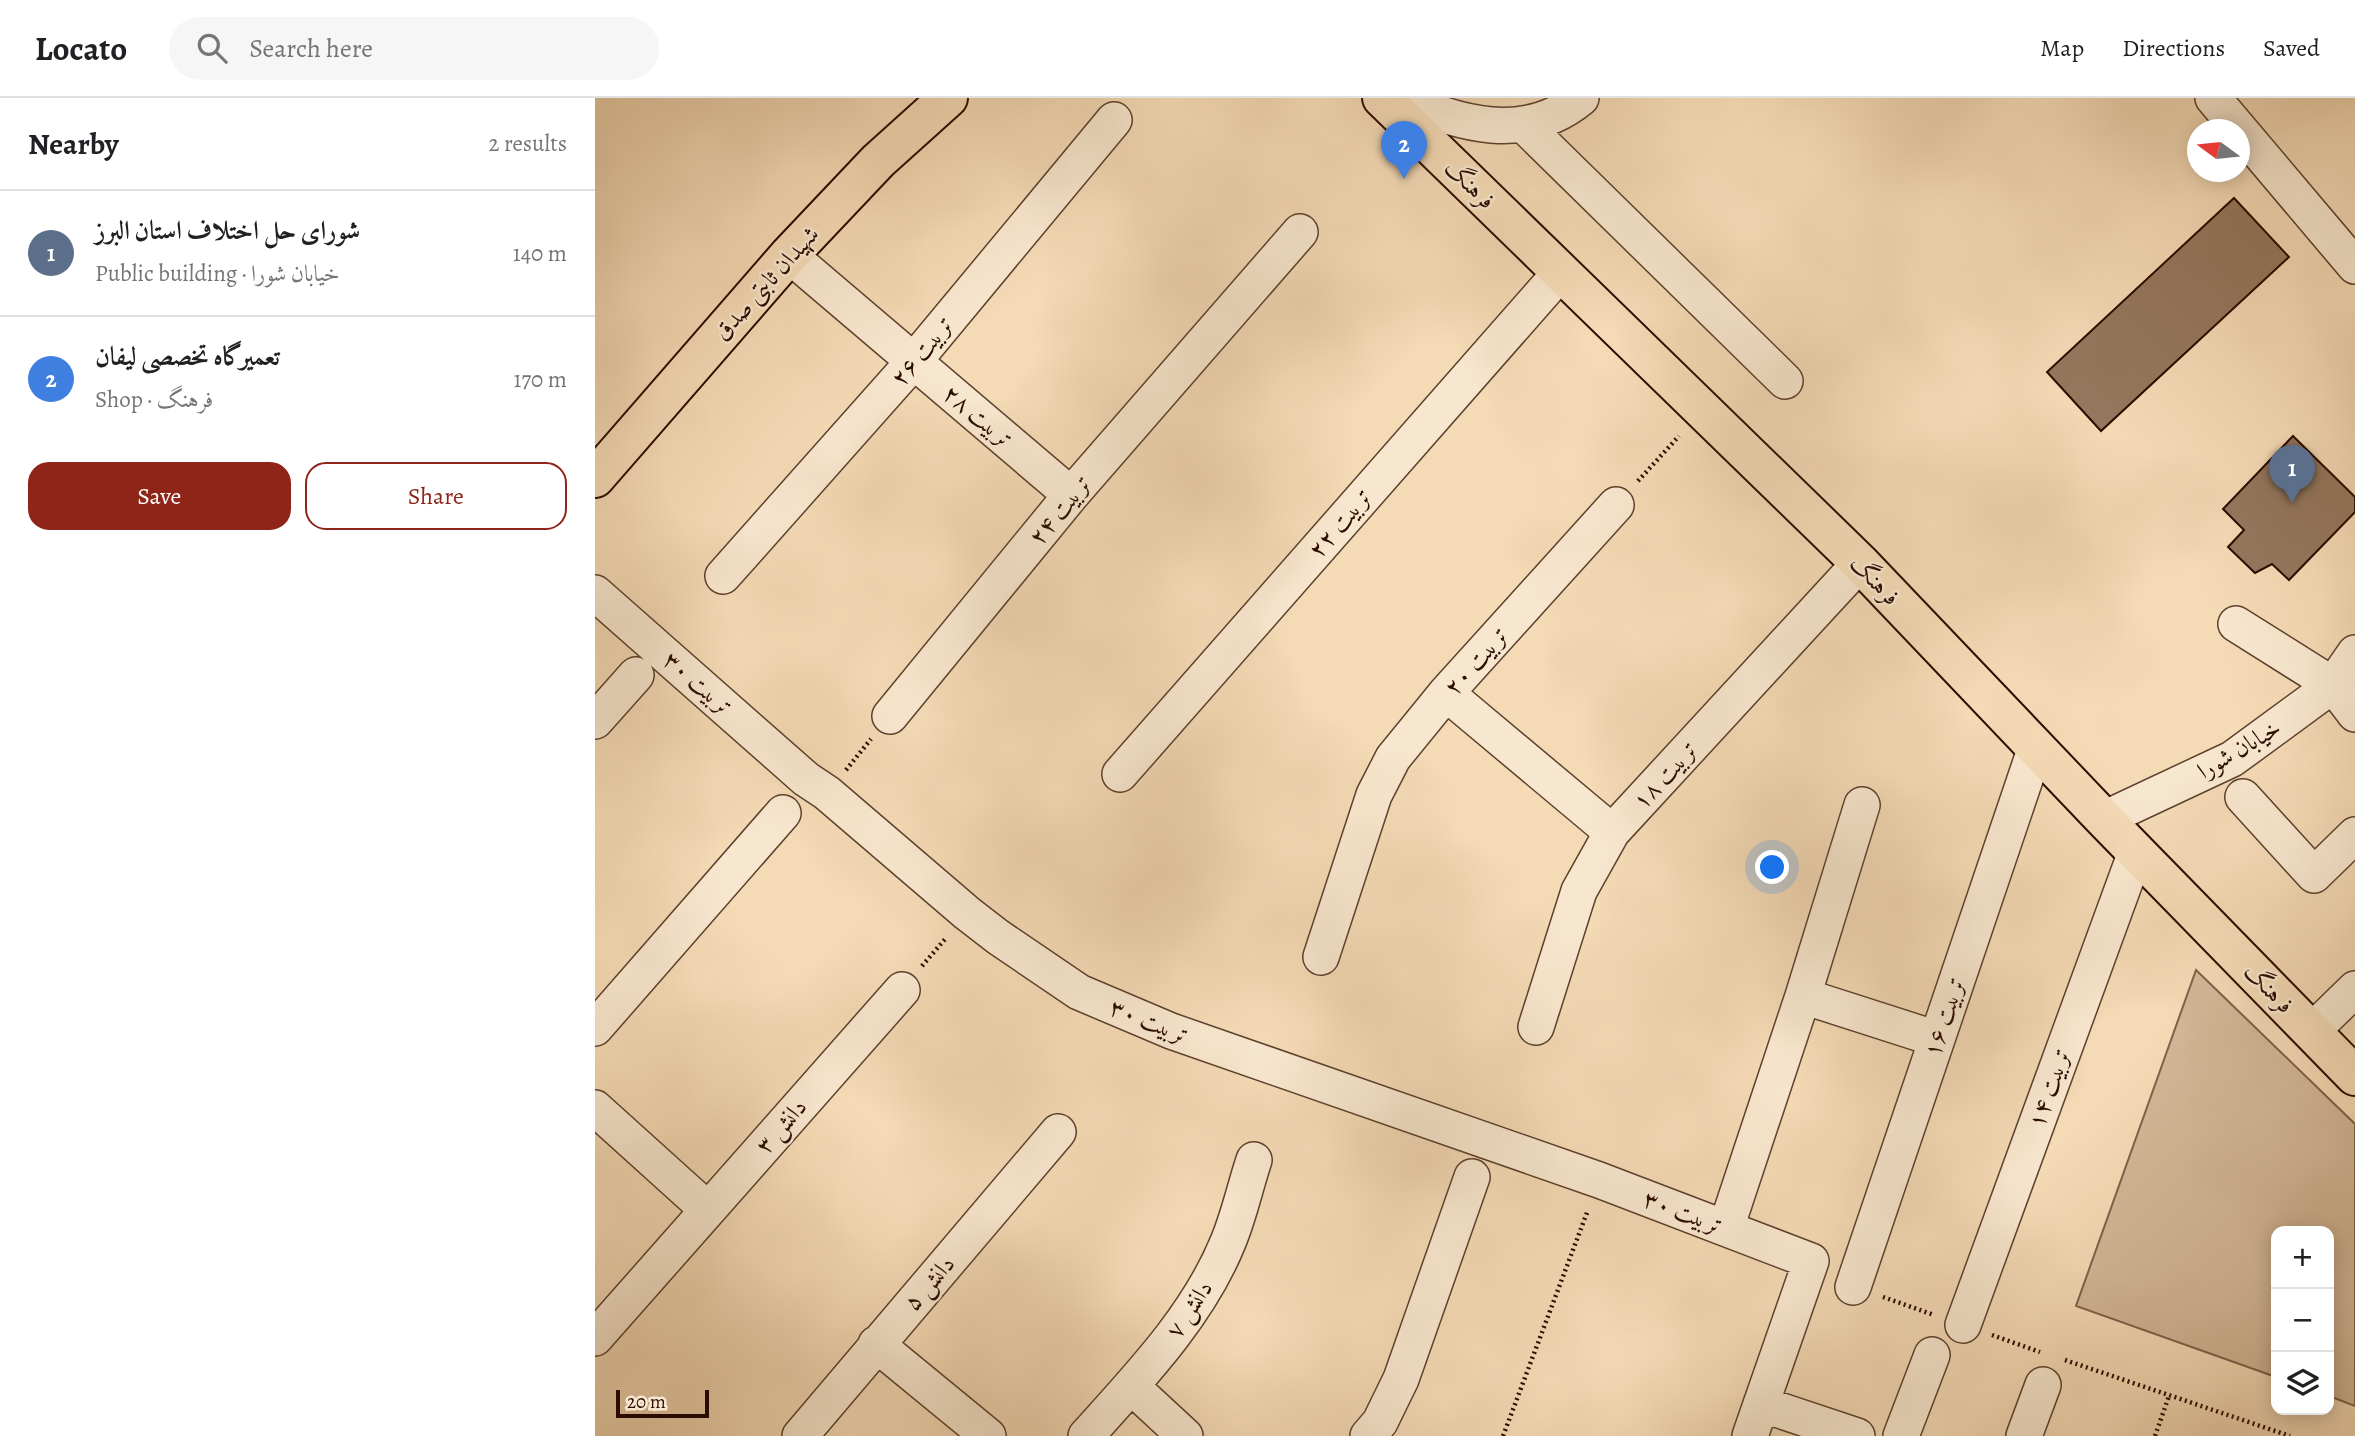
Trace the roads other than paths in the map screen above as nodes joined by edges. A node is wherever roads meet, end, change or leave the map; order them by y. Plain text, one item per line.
1 (948, 98) edge
2 (1382, 98) edge
3 (1399, 98) edge
4 (1581, 98) edge
5 (2213, 98) edge
6 (1114, 120) dead end
7 (1525, 126) junction
8 (1300, 232) dead end
9 (789, 255) junction
10 (2355, 266) edge
11 (1561, 272) junction
12 (914, 362) junction
13 (1785, 381) dead end
14 (595, 478) edge
15 (1071, 495) junction
16 (1616, 505) road end
17 (1860, 563) junction
18 (723, 576) dead end
19 (595, 593) edge
20 (2237, 624) dead end
21 (2355, 653) edge
22 (636, 676) dead end
23 (2333, 685) junction
24 (1446, 692) junction
25 (2355, 714) edge
26 (890, 716) road end
27 (595, 721) edge
28 (2036, 747) junction
29 (1120, 774) dead end
30 (2243, 797) dead end
31 (1862, 805) dead end
32 (783, 813) dead end
33 (2104, 820) junction
34 (1612, 832) junction
35 (2355, 835) edge
36 (2136, 852) junction
37 (1321, 957) dead end
38 (2355, 989) edge
39 (902, 990) road end
40 (1803, 996) junction
41 (1536, 1027) dead end
42 (595, 1028) edge
43 (2311, 1032) junction
44 (1937, 1039) junction
45 (2355, 1076) edge
46 (595, 1108) edge
47 (1058, 1132) dead end
48 (1254, 1160) dead end
49 (1472, 1177) dead end
50 (708, 1210) junction
51 (1726, 1228) junction
52 (1853, 1287) dead end
53 (1963, 1325) dead end
54 (595, 1338) edge
55 (876, 1345) junction
56 (1932, 1355) dead end
57 (2043, 1384) dead end
58 (1131, 1385) junction
59 (1755, 1420) edge
60 (800, 1436) edge
61 (988, 1436) edge
62 (1086, 1436) edge
63 (1185, 1436) edge
64 (1368, 1436) edge
65 (1857, 1436) edge
66 (1901, 1436) edge
67 (2024, 1436) edge

1 - 9 main road, شهیدان ثابتی صدق
2 - 11 main road, فرهنگ
3 - 7 street
4 - 7 street
5 - 10 street
6 - 12 street, تربیت ۲۶
7 - 13 street
8 - 15 street, تربیت ۲۴
9 - 12 street, تربیت ۲۸
9 - 14 main road, شهیدان ثابتی صدق
11 - 17 main road, فرهنگ
11 - 29 street, تربیت ۲۲
12 - 15 street, تربیت ۲۸
12 - 18 street, تربیت ۲۶
15 - 26 street, تربیت ۲۴
16 - 24 street, تربیت ۲۰
17 - 28 main road, فرهنگ
17 - 34 street, تربیت ۱۸
19 - 51 street, تربیت ۳۰
20 - 23 street
21 - 23 street, خیابان شورا
22 - 27 street
23 - 25 street
23 - 33 street, خیابان شورا
24 - 34 street
24 - 37 street, تربیت ۲۰
28 - 33 main road, فرهنگ
28 - 44 street, تربیت ۱۶
30 - 35 street
31 - 40 street
32 - 42 street
33 - 36 main road, فرهنگ
34 - 41 street, تربیت ۱۸
36 - 43 main road, فرهنگ
36 - 53 street, تربیت ۱۴
38 - 43 street
39 - 50 street, دانش ۳
40 - 44 street
40 - 51 street
43 - 45 main road, فرهنگ
44 - 52 street, تربیت ۱۶
46 - 50 street
47 - 55 street, دانش ۵
48 - 58 street, دانش ۷
49 - 64 street
50 - 54 street, دانش ۳
51 - 59 street, تربیت ۳۰
55 - 60 street, دانش ۵
55 - 61 street
56 - 66 street
57 - 67 street
58 - 62 street, دانش ۷
58 - 63 street
59 - 65 street

